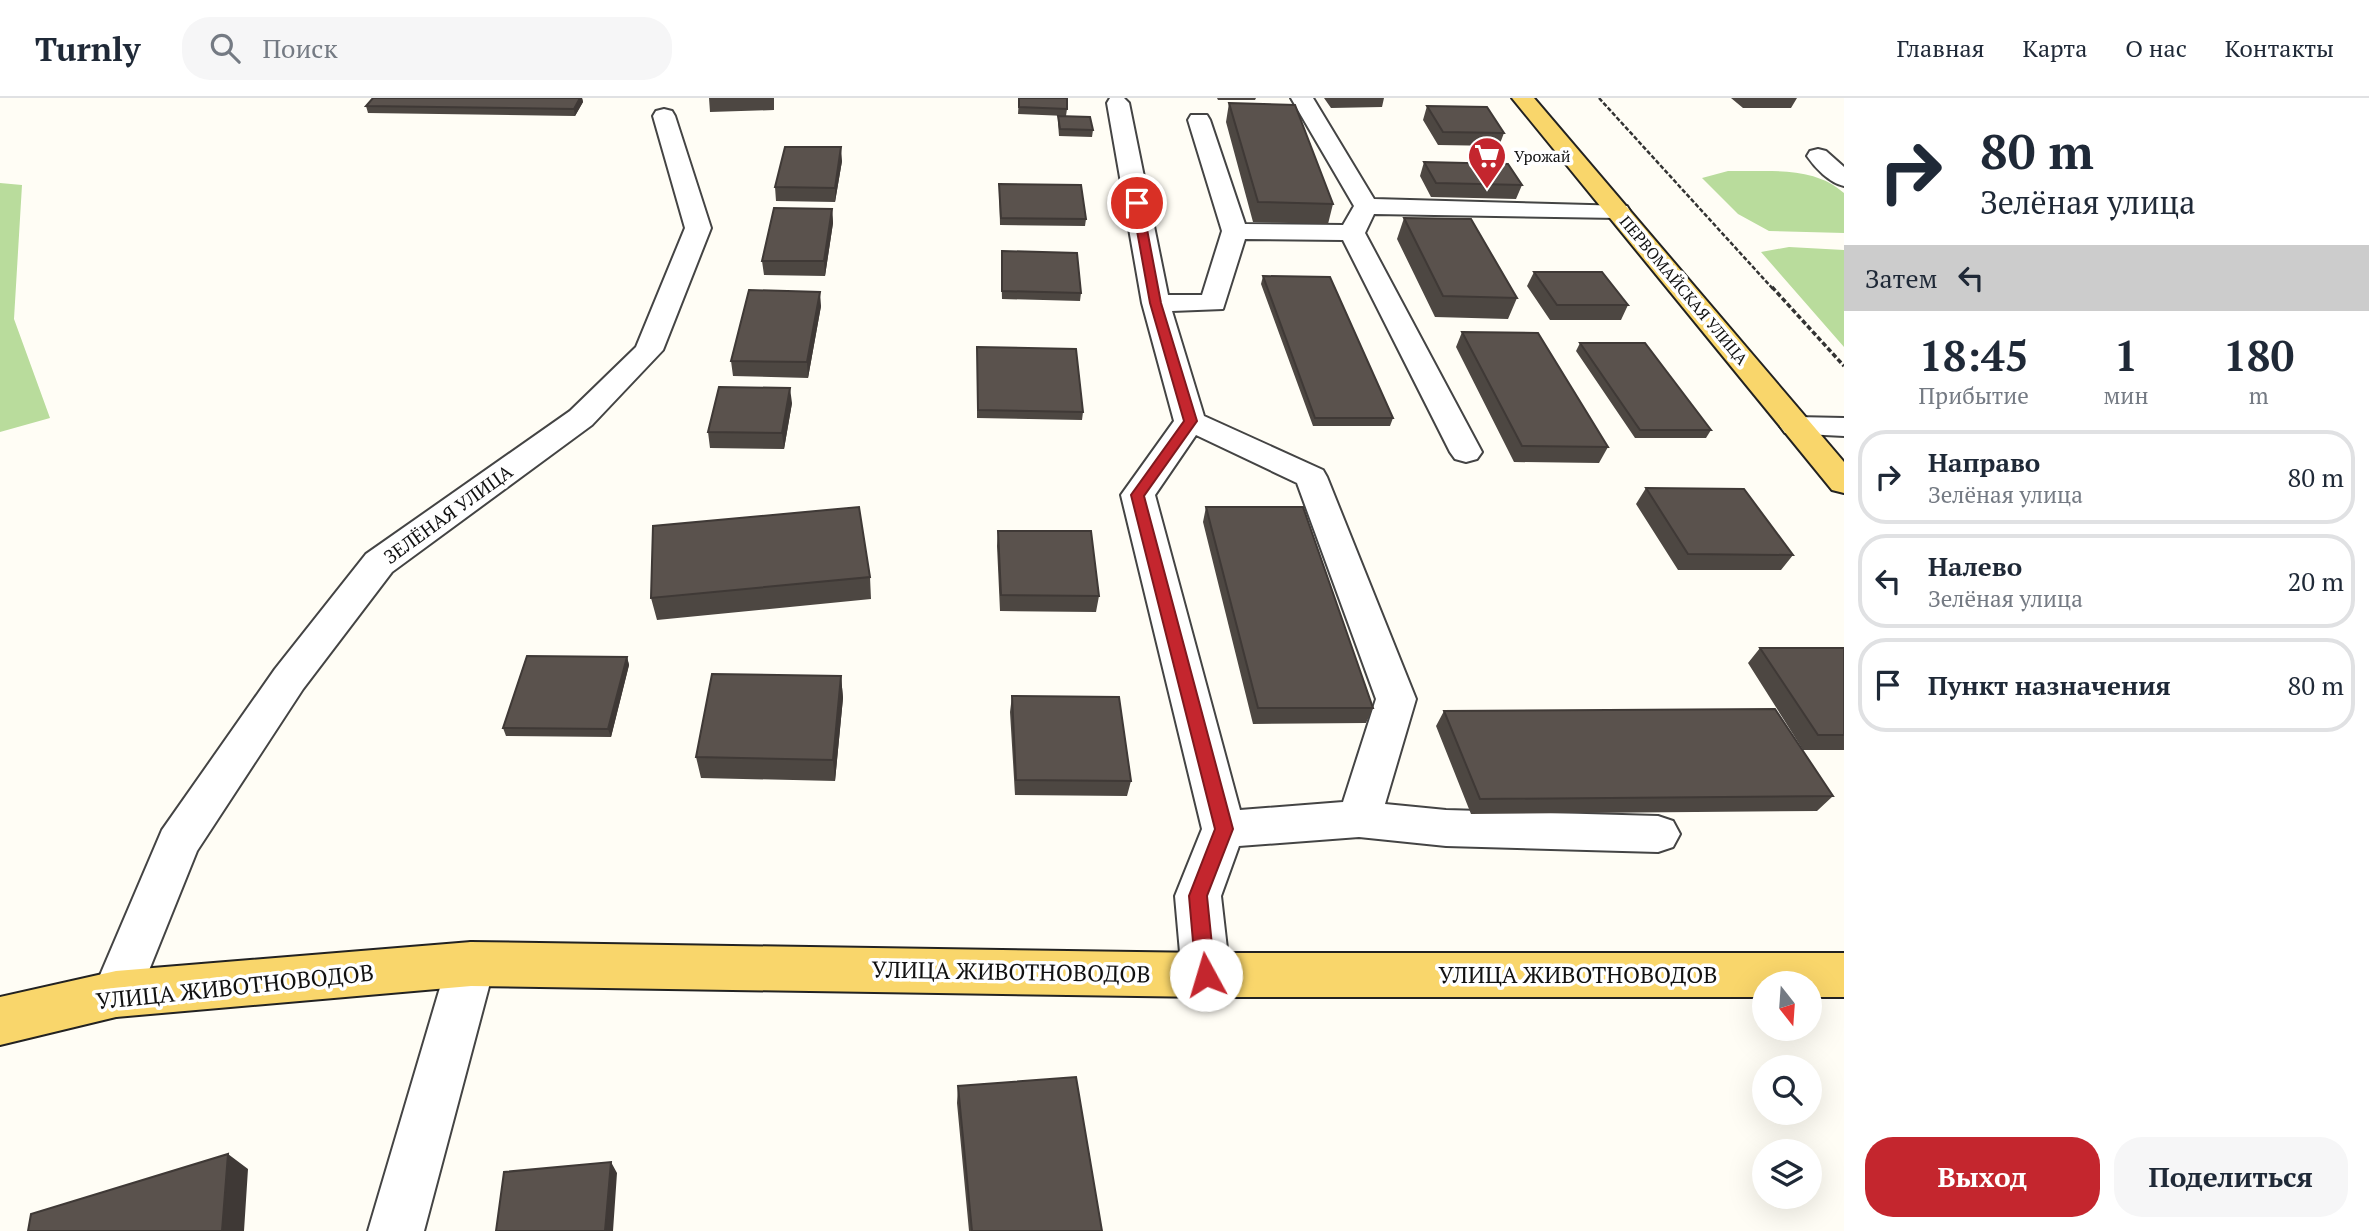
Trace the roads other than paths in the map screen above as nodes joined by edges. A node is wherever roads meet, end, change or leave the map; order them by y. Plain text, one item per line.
1 (1302, 98) edge
2 (1523, 98) edge
3 (1118, 103) dead end
4 (664, 116) dead end
5 (1199, 120) dead end
6 (1818, 156) dead end
7 (1844, 179) edge
8 (1366, 206) junction
9 (1618, 211) junction
10 (1235, 231) junction
11 (1352, 233) junction
12 (1156, 303) junction
13 (1190, 421) junction
14 (1796, 426) junction
15 (1844, 426) edge
16 (1466, 452) dead end
17 (1844, 483) edge
18 (1359, 819) junction
19 (1224, 829) junction
20 (1658, 834) dead end
21 (471, 964) junction
22 (1206, 975) junction
23 (1844, 975) edge
24 (116, 994) junction
25 (0, 1021) edge
26 (396, 1231) edge

1 - 8 street
2 - 9 main road, ПЕРВОМАЙСКАЯ УЛИЦА
3 - 12 street
4 - 24 street, ЗЕЛЁНАЯ УЛИЦА
5 - 10 street
6 - 7 street
8 - 9 street
8 - 11 street
9 - 14 main road, ПЕРВОМАЙСКАЯ УЛИЦА
10 - 11 street
10 - 12 street
11 - 16 street
12 - 13 street
13 - 18 street
13 - 19 street
14 - 15 street
14 - 17 main road, ПЕРВОМАЙСКАЯ УЛИЦА
18 - 19 street
18 - 20 street
19 - 22 street
21 - 22 main road, УЛИЦА ЖИВОТНОВОДОВ
21 - 24 main road, УЛИЦА ЖИВОТНОВОДОВ
21 - 26 street
22 - 23 main road, УЛИЦА ЖИВОТНОВОДОВ
24 - 25 main road, УЛИЦА ЖИВОТНОВОДОВ

